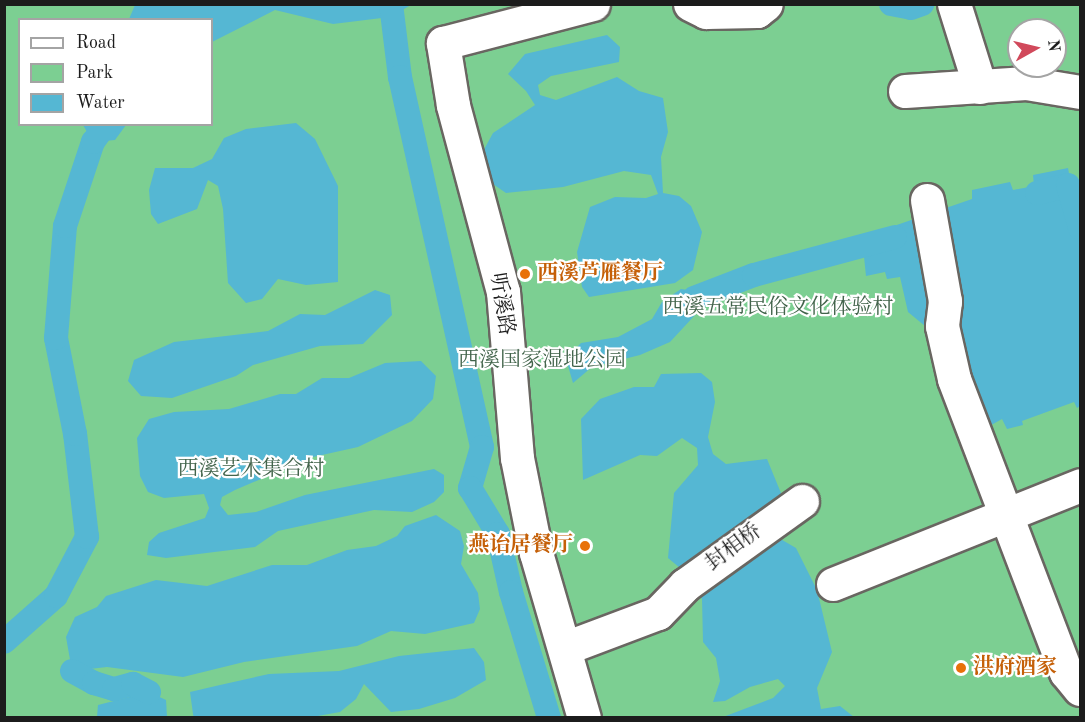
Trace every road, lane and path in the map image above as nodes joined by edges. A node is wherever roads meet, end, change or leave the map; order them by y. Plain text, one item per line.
1 (593, 4) edge
2 (690, 4) edge
3 (766, 4) edge
4 (958, 18) edge
5 (980, 87) junction
6 (905, 91) dead end
7 (1080, 92) edge
8 (927, 200) dead end
9 (1080, 486) edge
10 (792, 506) dead end
11 (1006, 515) junction
12 (833, 584) dead end
13 (565, 648) junction
14 (1080, 689) edge
15 (584, 717) edge

1 - 13 street, 听溪路
2 - 3 street
4 - 5 street
5 - 6 street
5 - 7 street
8 - 11 street
9 - 11 street
10 - 13 street, 封相桥
11 - 12 street
11 - 14 street
13 - 15 street, 听溪路

